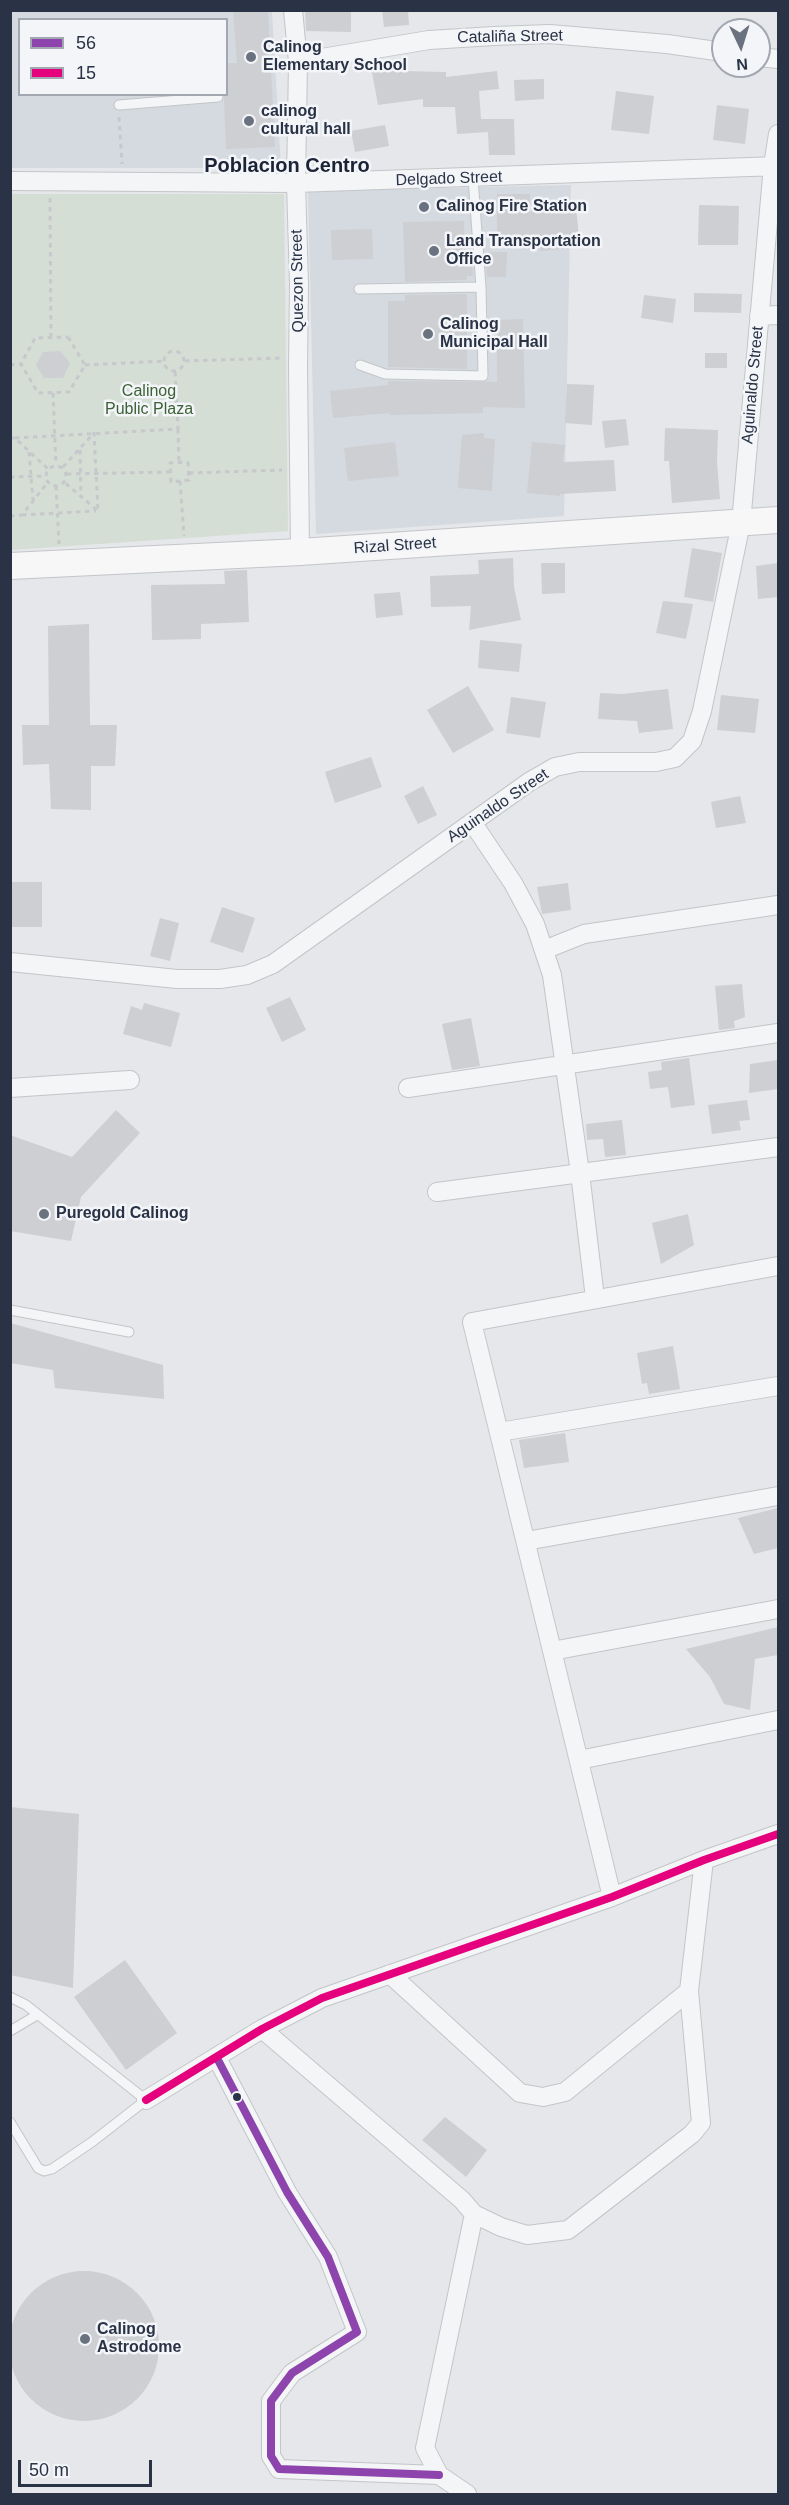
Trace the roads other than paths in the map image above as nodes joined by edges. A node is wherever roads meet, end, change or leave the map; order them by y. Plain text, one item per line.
1 (292, 10) edge
2 (711, 51) edge
3 (298, 62) junction
4 (218, 97) dead end
5 (119, 105) road end
6 (778, 134) edge
7 (776, 166) edge
8 (473, 178) junction
9 (10, 181) edge
10 (296, 183) junction
11 (481, 287) junction
12 (359, 289) dead end
13 (778, 315) edge
14 (759, 316) junction
15 (360, 365) dead end
16 (778, 520) edge
17 (741, 523) junction
18 (300, 552) junction
19 (10, 566) edge
20 (472, 822) junction
21 (778, 905) edge
22 (544, 950) junction
23 (10, 962) edge
24 (778, 1033) edge
25 (564, 1064) junction
26 (130, 1080) dead end
27 (10, 1088) edge
28 (408, 1088) dead end
29 (778, 1147) edge
30 (580, 1173) junction
31 (437, 1192) dead end
32 (778, 1266) edge
33 (595, 1298) junction
34 (10, 1310) edge
35 (129, 1332) dead end
36 (778, 1386) edge
37 (499, 1432) junction
38 (778, 1496) edge
39 (526, 1541) junction
40 (778, 1609) edge
41 (552, 1651) junction
42 (778, 1719) edge
43 (579, 1760) junction
44 (778, 1834) edge
45 (704, 1860) junction
46 (612, 1897) junction
47 (390, 1974) junction
48 (689, 1991) junction
49 (10, 1997) edge
50 (37, 2014) junction
51 (262, 2029) junction
52 (10, 2031) edge
53 (217, 2058) junction
54 (146, 2100) junction
55 (10, 2122) edge
56 (474, 2214) junction
57 (453, 2487) edge

1 - 3 street, Quezon Street
2 - 3 street, Cataliña Street
3 - 10 street, Quezon Street
4 - 5 lane
6 - 7 street, Aguinaldo Street
7 - 8 street, Delgado Street
7 - 14 street, Aguinaldo Street
8 - 10 street, Delgado Street
8 - 11 lane
9 - 10 street, Delgado Street
10 - 18 street, Quezon Street
11 - 12 lane
11 - 15 lane
13 - 14 street
14 - 17 street, Aguinaldo Street
16 - 17 street, Rizal Street
17 - 18 street, Rizal Street
17 - 20 street, Aguinaldo Street
18 - 19 street, Rizal Street
20 - 22 street
20 - 23 street, Aguinaldo Street
21 - 22 street
22 - 25 street
24 - 25 street
25 - 28 street
25 - 30 street
26 - 27 street
29 - 30 street
30 - 31 street
30 - 33 street
32 - 33 street
33 - 37 street
34 - 35 lane
36 - 37 street
37 - 39 street
38 - 39 street
39 - 41 street
40 - 41 street
41 - 43 street
42 - 43 street
43 - 46 street
44 - 45 street
45 - 46 street
45 - 48 street
46 - 47 street
47 - 48 street
47 - 51 street
48 - 56 street
49 - 50 lane
50 - 52 lane
50 - 54 lane
51 - 53 street
51 - 56 street
53 - 54 street
53 - 57 street
54 - 55 lane
56 - 57 street

